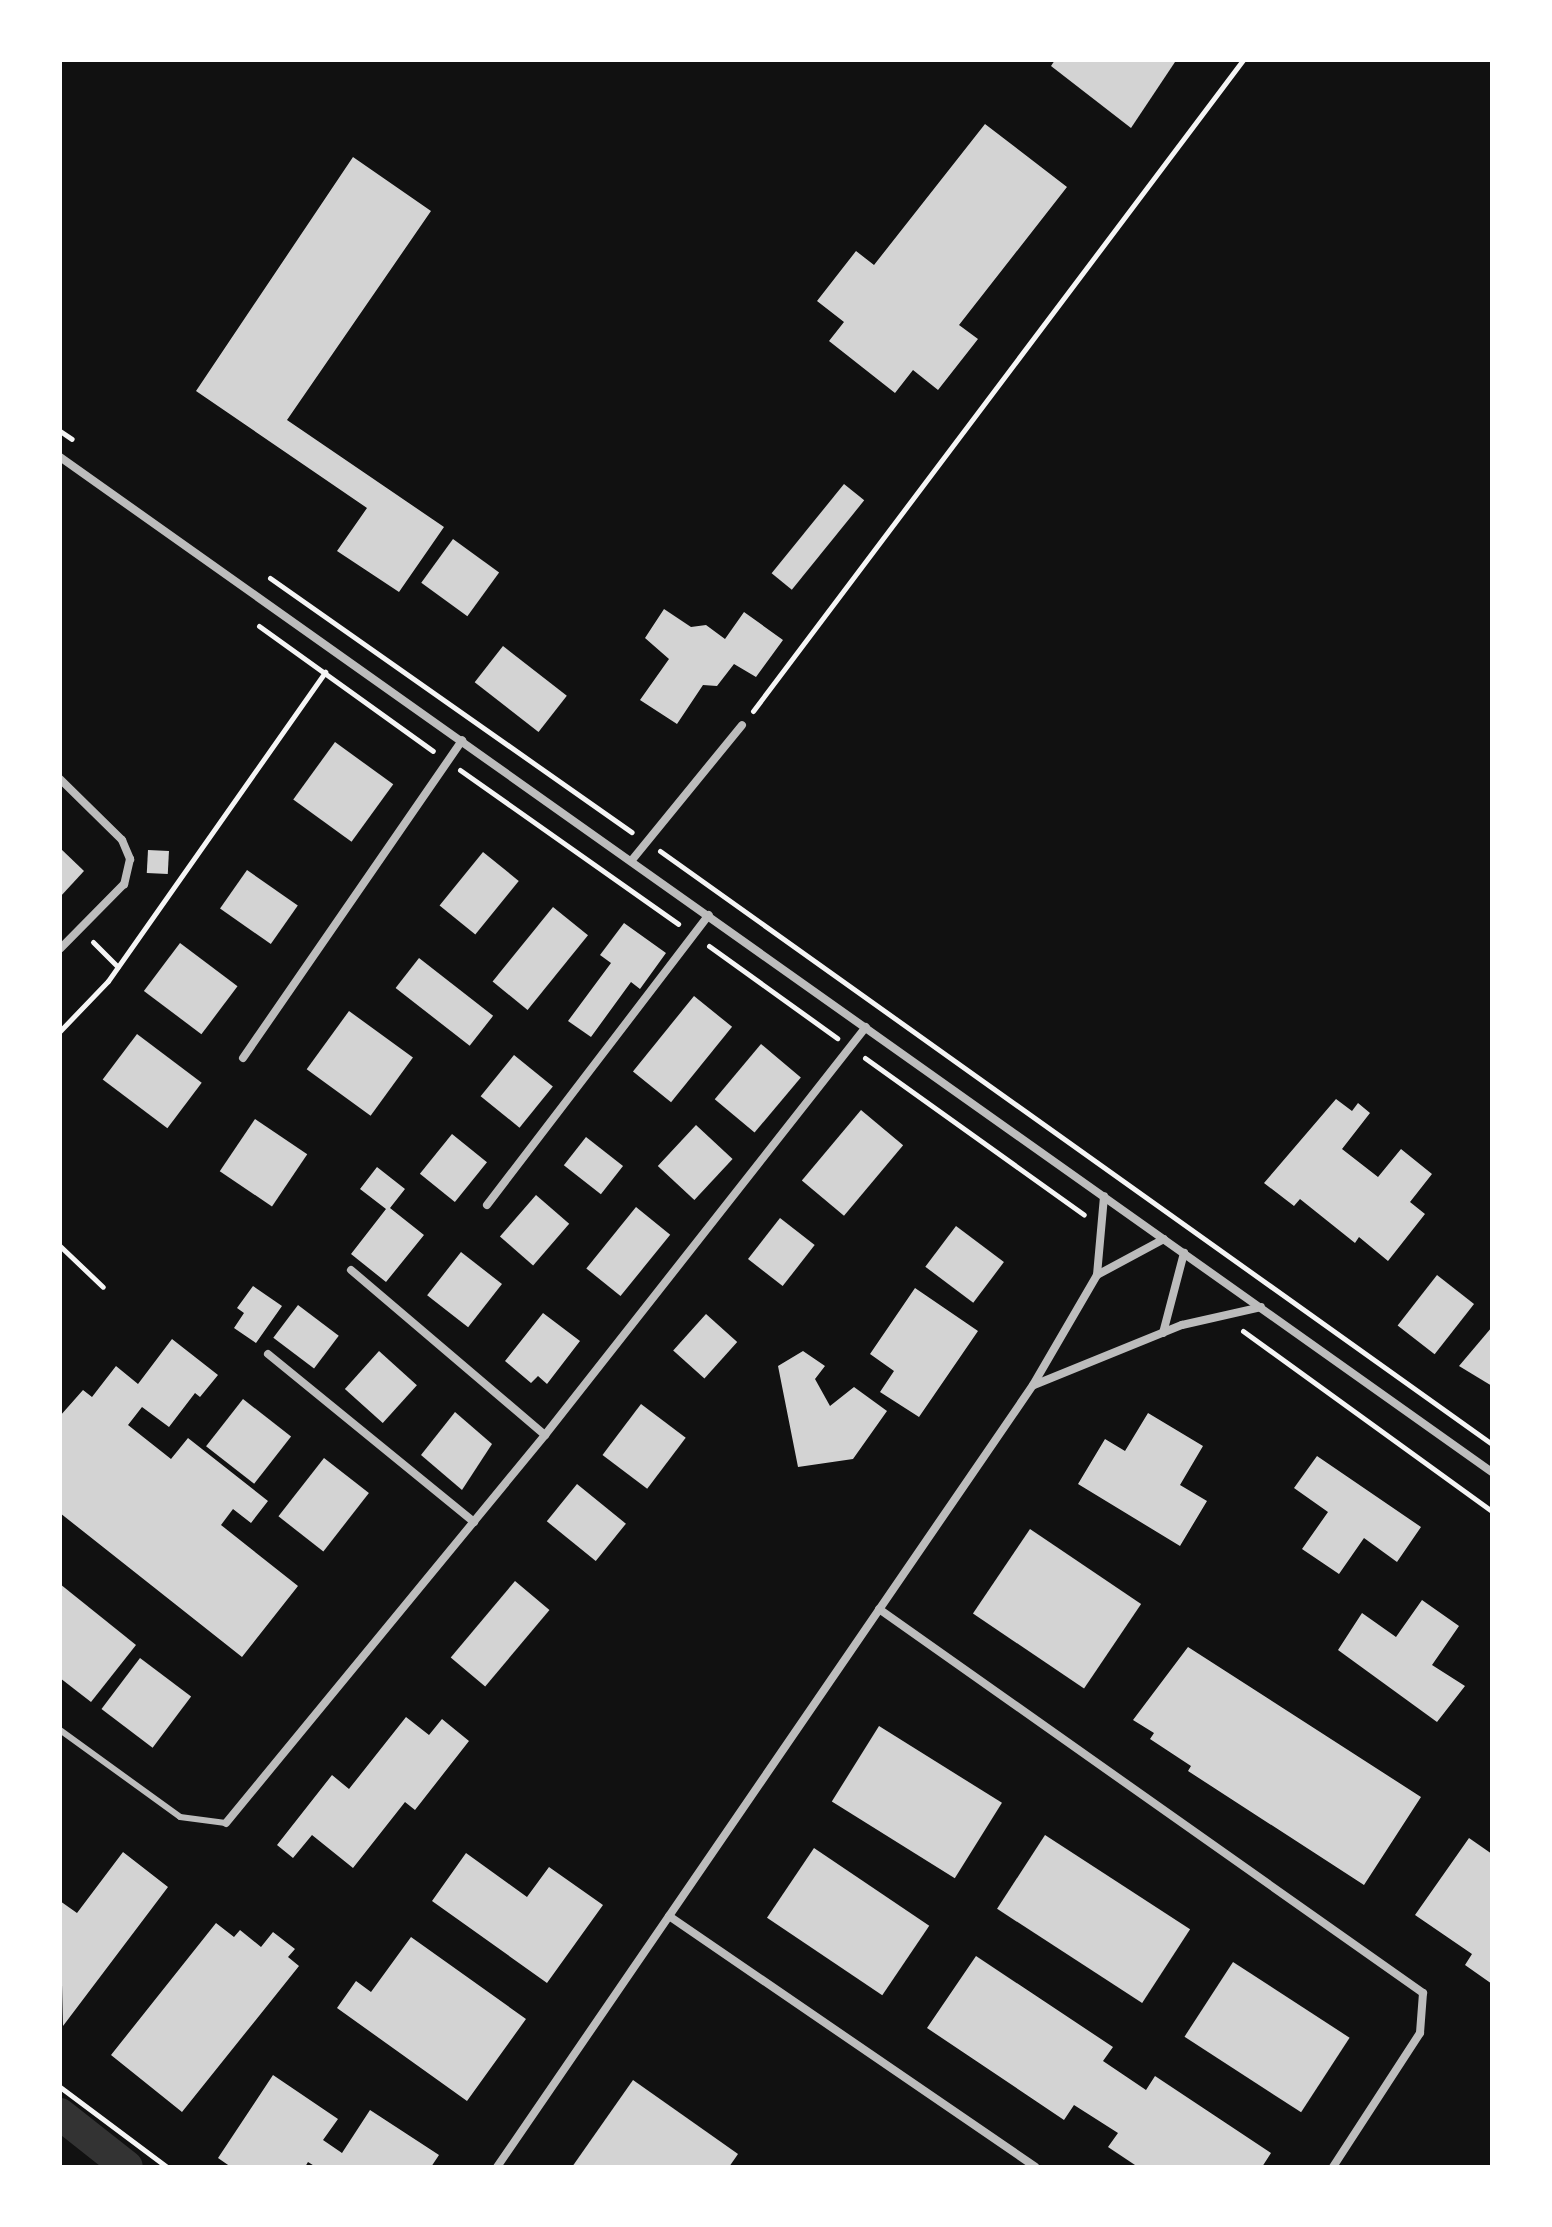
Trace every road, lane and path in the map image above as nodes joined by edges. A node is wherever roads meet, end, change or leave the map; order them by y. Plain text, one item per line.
1 (1243, 60) edge
2 (60, 431) edge
3 (86, 449) dead end
4 (60, 457) edge
5 (256, 568) dead end
6 (249, 618) dead end
7 (339, 652) junction
8 (324, 673) junction
9 (742, 725) joint
10 (462, 740) junction
11 (447, 761) junction
12 (60, 779) edge
13 (647, 843) junction
14 (661, 852) dead end
15 (632, 860) junction
16 (631, 893) dead end
17 (709, 915) junction
18 (60, 949) edge
19 (866, 1027) junction
20 (60, 1031) edge
21 (243, 1058) dead end
22 (1104, 1196) junction
23 (487, 1205) dead end
24 (1164, 1239) junction
25 (60, 1246) edge
26 (1184, 1253) junction
27 (351, 1270) dead end
28 (1097, 1275) junction
29 (103, 1287) dead end
30 (1261, 1307) junction
31 (1224, 1316) junction
32 (1163, 1333) junction
33 (268, 1354) dead end
34 (1033, 1385) junction
35 (545, 1435) junction
36 (1492, 1444) edge
37 (1492, 1472) edge
38 (1492, 1511) edge
39 (474, 1522) junction
40 (879, 1609) junction
41 (60, 1730) edge
42 (67, 1735) junction
43 (60, 1744) edge
44 (226, 1823) joint
45 (669, 1916) junction
46 (60, 2087) edge
47 (167, 2167) edge
48 (497, 2167) edge
49 (1035, 2167) edge
50 (1333, 2167) edge

1 - 9 path
2 - 3 path
4 - 7 street
5 - 13 path
6 - 8 path
7 - 8 path
7 - 10 street
8 - 11 path
8 - 20 path
9 - 13 street
10 - 11 street
10 - 15 street
11 - 16 path
11 - 21 street
12 - 18 street
13 - 15 street
14 - 36 path
15 - 17 street
17 - 19 street
17 - 23 street
19 - 22 street
19 - 35 street
22 - 24 street
22 - 28 street
24 - 26 street
24 - 28 street
25 - 29 path
26 - 30 street
26 - 32 street
27 - 35 street
28 - 34 street
30 - 31 street
30 - 37 street
31 - 32 street
31 - 38 path
32 - 34 street
33 - 39 street
34 - 40 street
35 - 39 street
39 - 44 street
40 - 45 street
40 - 50 street
41 - 42 lane
42 - 43 lane
42 - 44 lane
45 - 48 street
45 - 49 street
46 - 47 path

